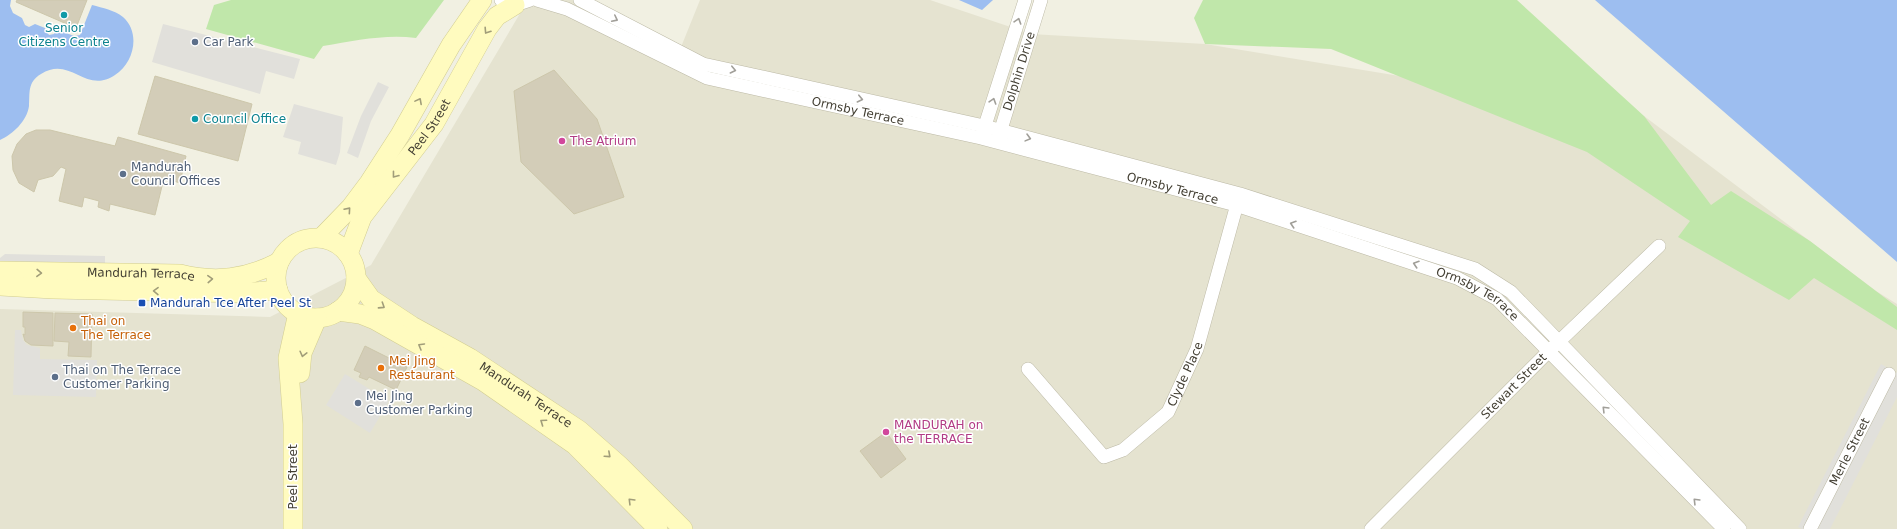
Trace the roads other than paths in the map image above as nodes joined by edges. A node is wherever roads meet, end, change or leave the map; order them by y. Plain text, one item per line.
1 (482, 0) edge
2 (537, 0) edge
3 (580, 0) edge
4 (1025, 0) edge
5 (1041, 0) edge
6 (515, 2) edge
7 (983, 132) junction
8 (999, 137) junction
9 (1238, 200) junction
10 (321, 238) junction
11 (1659, 246) dead end
12 (348, 254) junction
13 (280, 262) junction
14 (0, 271) edge
15 (356, 278) junction
16 (0, 286) edge
17 (278, 290) junction
18 (338, 312) junction
19 (298, 314) junction
20 (317, 318) junction
21 (1559, 342) junction
22 (1548, 352) junction
23 (1028, 368) dead end
24 (1889, 374) dead end
25 (293, 424) junction
26 (293, 529) edge
27 (658, 529) edge
28 (684, 529) edge
29 (1371, 529) edge
30 (1724, 529) edge
31 (1740, 529) edge
32 (1810, 529) edge

10 -> 1 main road, Peel Street
2 - 7 street, Ormsby Terrace
3 -> 7 street, Ormsby Terrace
7 -> 4 street, Dolphin Drive
5 - 8 street, Dolphin Drive
6 -> 12 main road, Peel Street
7 - 8 street, Ormsby Terrace
8 - 9 street, Ormsby Terrace
9 - 21 street, Ormsby Terrace
22 -> 9 street, Ormsby Terrace
9 - 23 street, Clyde Place
10 - 12 main road
10 - 13 main road
11 - 21 street, Stewart Street
12 - 15 main road
14 -> 13 main road, Mandurah Terrace
13 - 17 main road
15 - 18 main road
15 -> 28 main road, Mandurah Terrace
17 -> 16 main road, Mandurah Terrace
17 - 19 main road
18 - 20 main road
27 -> 18 main road, Mandurah Terrace
19 - 20 main road
19 - 25 main road, Peel Street
20 -> 25 main road, Peel Street
21 - 22 street, Stewart Street
21 - 31 street, Ormsby Terrace
22 - 29 street, Stewart Street
30 -> 22 street, Ormsby Terrace
24 - 32 street, Merle Street
25 - 26 main road, Peel Street

